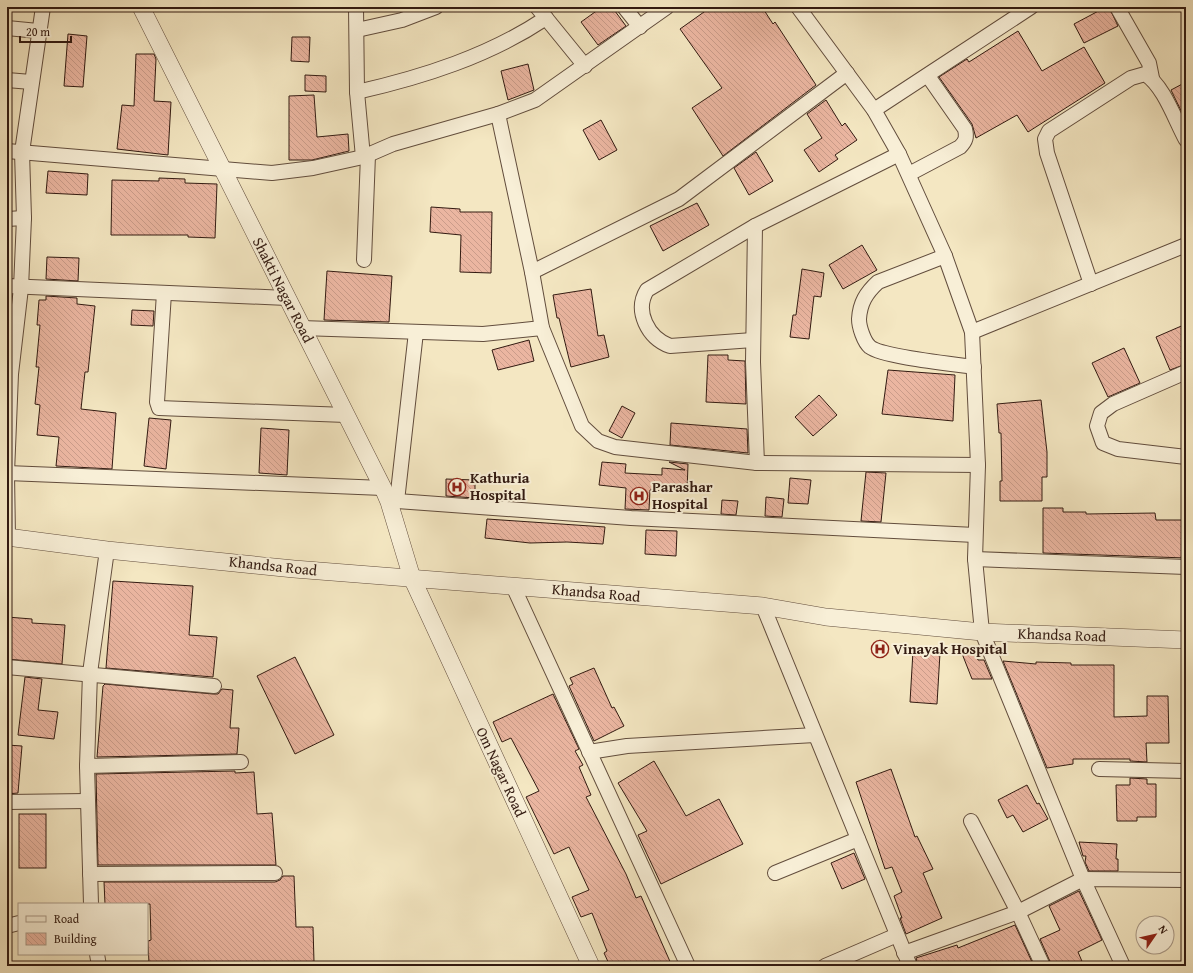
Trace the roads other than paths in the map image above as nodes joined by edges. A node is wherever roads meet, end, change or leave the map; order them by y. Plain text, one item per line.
1 (43, 7) edge
2 (141, 7) edge
3 (356, 7) edge
4 (436, 7) edge
5 (537, 7) edge
6 (624, 7) edge
7 (667, 7) edge
8 (798, 7) edge
9 (1031, 7) edge
10 (1117, 7) edge
11 (546, 18) junction
12 (640, 27) junction
13 (7, 28) edge
14 (357, 30) junction
15 (38, 31) junction
16 (585, 66) junction
17 (847, 72) junction
18 (928, 76) junction
19 (1152, 78) junction
20 (7, 80) edge
21 (31, 82) junction
22 (357, 92) junction
23 (874, 110) junction
24 (498, 114) junction
25 (1186, 140) edge
26 (7, 151) edge
27 (22, 152) junction
28 (898, 154) junction
29 (366, 156) junction
30 (222, 171) junction
31 (909, 174) junction
32 (24, 218) junction
33 (7, 219) edge
34 (755, 226) junction
35 (1186, 245) edge
36 (945, 256) junction
37 (364, 260) dead end
38 (532, 272) junction
39 (1091, 284) junction
40 (14, 287) edge
41 (164, 293) junction
42 (286, 298) junction
43 (302, 328) junction
44 (542, 328) junction
45 (416, 332) junction
46 (972, 332) junction
47 (753, 340) junction
48 (974, 367) junction
49 (1186, 372) edge
50 (9, 374) edge
51 (346, 415) junction
52 (1186, 457) edge
53 (757, 463) junction
54 (978, 465) junction
55 (7, 473) edge
56 (389, 497) junction
57 (975, 535) junction
58 (7, 538) edge
59 (107, 550) junction
60 (975, 559) junction
61 (1186, 566) edge
62 (412, 578) junction
63 (513, 586) junction
64 (763, 606) junction
65 (982, 632) junction
66 (1186, 640) edge
67 (7, 667) edge
68 (90, 673) junction
69 (214, 686) dead end
70 (815, 735) junction
71 (589, 752) junction
72 (241, 762) dead end
73 (87, 766) junction
74 (1100, 769) dead end
75 (1186, 771) edge
76 (87, 801) junction
77 (7, 802) edge
78 (971, 821) dead end
79 (858, 839) junction
80 (275, 873) dead end
81 (775, 873) dead end
82 (90, 874) junction
83 (1083, 879) junction
84 (1186, 880) edge
85 (91, 903) edge
86 (1018, 912) junction
87 (18, 923) edge
88 (7, 926) edge
89 (897, 935) junction
90 (904, 953) junction
91 (97, 955) edge
92 (99, 966) edge
93 (591, 966) edge
94 (688, 966) edge
95 (826, 966) edge
96 (910, 966) edge
97 (1043, 966) edge
98 (1123, 966) edge

1 - 15 street
2 - 30 street, Shakti Nagar Road
3 - 14 street
4 - 14 street
5 - 11 street
6 - 12 street
7 - 12 street
8 - 17 street
9 - 18 street
10 - 19 street
11 - 16 street
11 - 22 street
12 - 16 street
13 - 15 street
14 - 22 street
15 - 21 street
16 - 24 street
17 - 23 street
17 - 38 street
18 - 23 street
18 - 31 street
19 - 25 street
19 - 39 street
20 - 21 street
21 - 27 street
22 - 29 street
23 - 28 street
24 - 29 street
24 - 38 street
26 - 27 street
27 - 30 street
27 - 32 street
28 - 31 street
28 - 34 street
29 - 30 street
29 - 37 street
30 - 42 street, Shakti Nagar Road
31 - 36 street
32 - 33 street
32 - 40 street
34 - 47 street
34 - 47 street
35 - 39 street
36 - 46 street
36 - 48 street
38 - 44 street
39 - 46 street
40 - 41 street
40 - 50 street
41 - 42 street
41 - 51 street
42 - 43 street, Shakti Nagar Road
43 - 45 street
43 - 51 street, Shakti Nagar Road
44 - 45 street
44 - 53 street
45 - 56 street
46 - 48 street
47 - 53 street
48 - 54 street
49 - 52 street
50 - 55 street
51 - 56 street, Shakti Nagar Road
53 - 54 street
54 - 57 street
55 - 56 street
55 - 58 street
56 - 57 street
56 - 62 street, Shakti Nagar Road
57 - 60 street
58 - 59 street, Khandsa Road
59 - 62 street, Khandsa Road
59 - 68 street
60 - 61 street
60 - 65 street
62 - 63 street, Khandsa Road
62 - 93 street, Om Nagar Road
63 - 64 street, Khandsa Road
63 - 71 street
64 - 65 street, Khandsa Road
64 - 70 street
65 - 66 street, Khandsa Road
65 - 83 street
67 - 68 street
68 - 69 street
68 - 73 street
70 - 71 street
70 - 79 street
71 - 94 street
72 - 73 street
73 - 76 street
74 - 75 street
76 - 77 street
76 - 82 street
78 - 86 street
79 - 81 street
79 - 89 street
80 - 82 street
82 - 85 street
83 - 84 street
83 - 86 street
83 - 98 street
86 - 90 street
86 - 97 street
87 - 88 street
89 - 90 street
89 - 95 street
90 - 96 street
91 - 92 street

